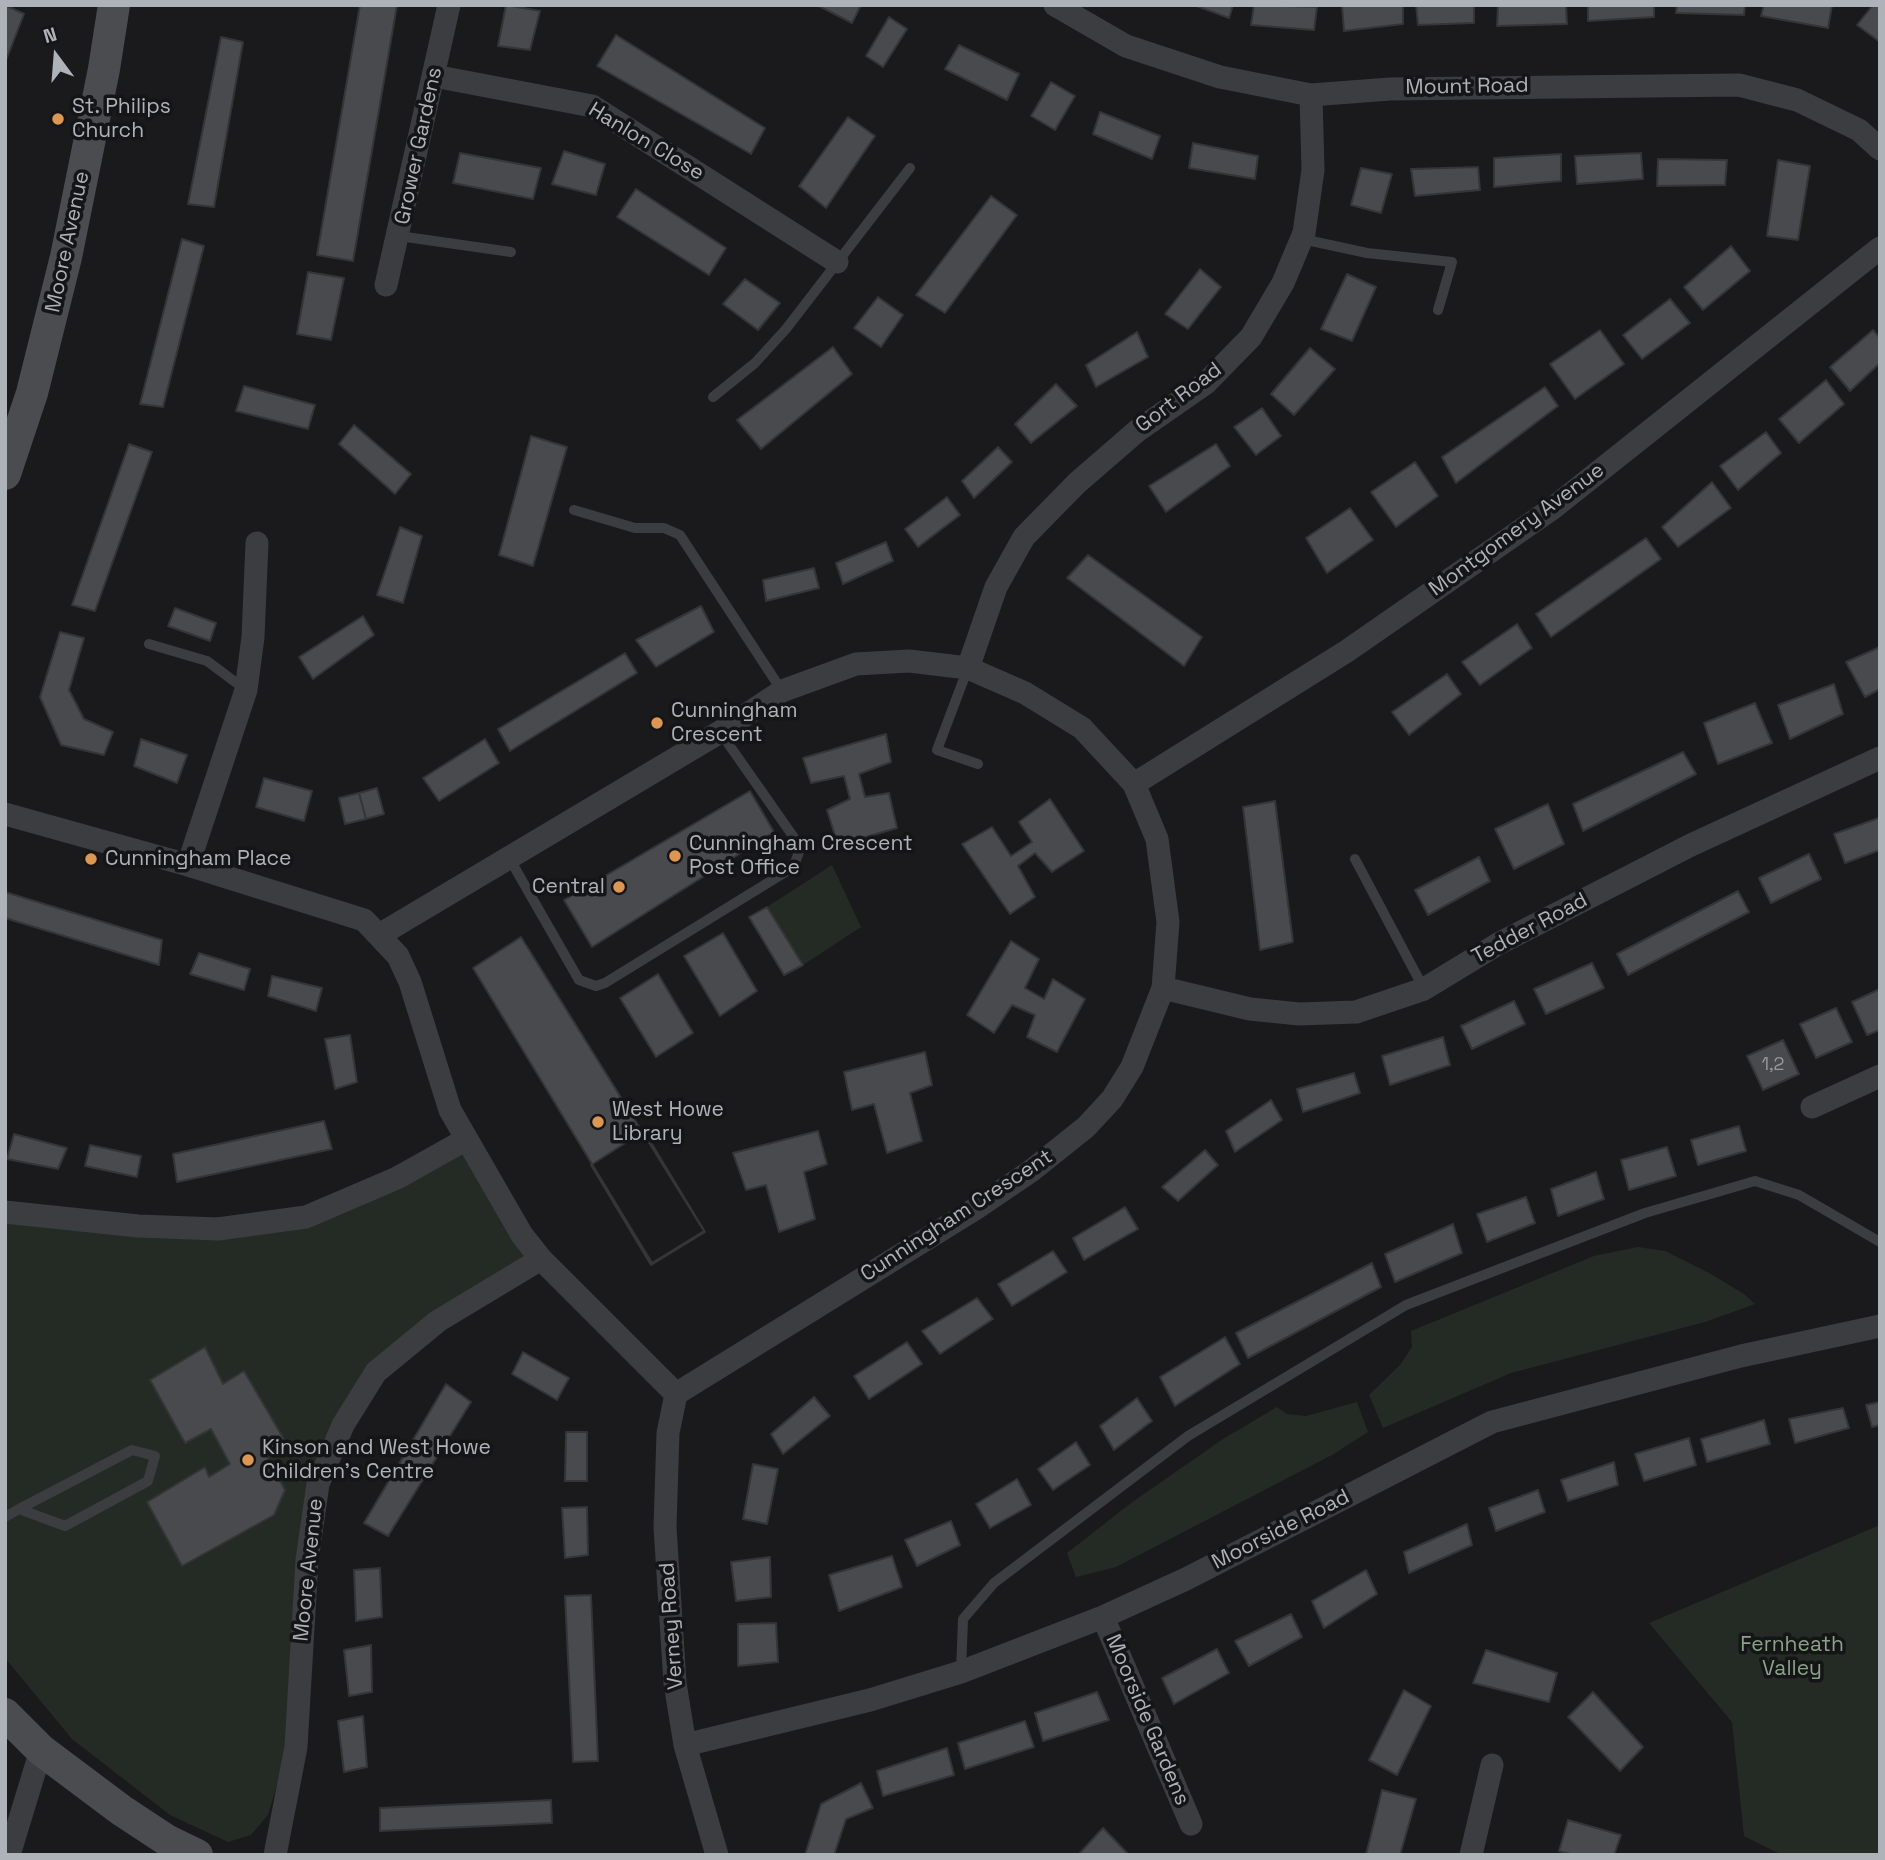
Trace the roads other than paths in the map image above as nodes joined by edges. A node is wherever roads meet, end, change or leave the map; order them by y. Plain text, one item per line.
1 (114, 5) edge
2 (449, 5) edge
3 (1055, 5) edge
4 (434, 76) junction
5 (1311, 94) junction
6 (1880, 149) edge
7 (910, 168) dead end
8 (399, 236) junction
9 (1302, 239) junction
10 (1880, 248) edge
11 (511, 252) dead end
12 (837, 261) junction
13 (386, 285) dead end
14 (1438, 310) dead end
15 (713, 397) dead end
16 (5, 474) edge
17 (574, 510) dead end
18 (257, 543) dead end
19 (149, 644) dead end
20 (968, 668) junction
21 (246, 691) junction
22 (782, 691) junction
23 (720, 732) junction
24 (1880, 758) edge
25 (978, 764) dead end
26 (1134, 784) junction
27 (5, 814) edge
28 (508, 856) junction
29 (1355, 859) dead end
30 (188, 865) junction
31 (381, 934) junction
32 (1163, 988) junction
33 (1424, 989) junction
34 (1880, 1076) edge
35 (1812, 1107) dead end
36 (465, 1140) junction
37 (5, 1212) edge
38 (1880, 1242) edge
39 (541, 1259) junction
40 (1880, 1326) edge
41 (676, 1394) junction
42 (19, 1509) junction
43 (5, 1517) edge
44 (1103, 1617) junction
45 (961, 1672) junction
46 (5, 1714) edge
47 (685, 1745) junction
48 (41, 1750) junction
49 (1492, 1765) dead end
50 (1191, 1824) dead end
51 (9, 1855) edge
52 (197, 1855) edge
53 (275, 1855) edge
54 (717, 1855) edge
55 (1471, 1855) edge

1 - 16 street, Moore Avenue
2 - 4 street, Grower Gardens
3 - 5 street, Mount Road
4 - 8 street, Grower Gardens
4 - 12 street, Hanlon Close
5 - 6 street, Mount Road
5 - 9 street, Gort Road
7 - 12 lane
8 - 11 lane
8 - 13 street, Grower Gardens
9 - 14 lane
9 - 20 street, Gort Road
10 - 26 street, Montgomery Avenue
12 - 15 lane
17 - 22 lane
18 - 21 street
19 - 21 lane
20 - 22 street, Cunningham Crescent
20 - 25 lane
20 - 26 street, Cunningham Crescent
21 - 30 street
22 - 23 street, Cunningham Crescent
23 - 28 street, Cunningham Crescent
23 - 28 lane
24 - 33 street, Tedder Road
26 - 32 street, Cunningham Crescent
27 - 30 street
28 - 31 street, Cunningham Crescent
29 - 33 lane
30 - 31 street
31 - 36 street
32 - 33 street, Tedder Road
32 - 41 street, Cunningham Crescent
34 - 35 street
36 - 37 street
36 - 39 street
38 - 45 lane
39 - 41 street
39 - 53 street, Moore Avenue
40 - 44 street, Moorside Road
41 - 47 street, Verney Road
42 - 42 lane
42 - 43 lane
44 - 45 street, Moorside Road
44 - 50 street, Moorside Gardens
45 - 47 street, Moorside Road
46 - 48 street
47 - 54 street, Verney Road
48 - 51 street
48 - 52 street
49 - 55 street

